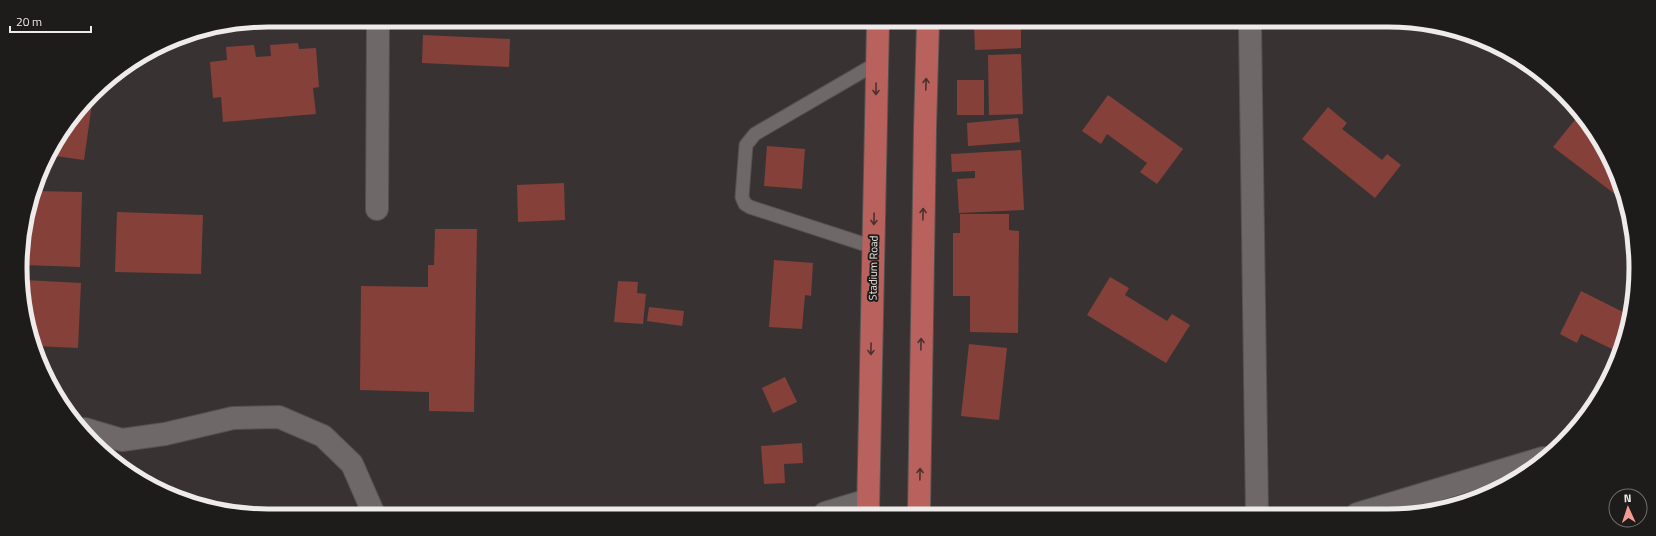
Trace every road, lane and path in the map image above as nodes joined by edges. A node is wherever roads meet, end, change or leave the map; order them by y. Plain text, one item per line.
1 (378, 27) edge
2 (878, 27) edge
3 (928, 27) edge
4 (1250, 27) edge
5 (877, 63) junction
6 (377, 209) dead end
7 (873, 247) junction
8 (91, 431) edge
9 (1531, 461) edge
10 (868, 506) edge
11 (372, 509) edge
12 (846, 509) edge
13 (919, 509) edge
14 (1257, 509) edge
15 (1374, 509) edge

1 - 6 street
2 - 5 main road, Stadium Road
13 -> 3 main road
4 - 14 street
5 -> 7 main road, Stadium Road
5 - 7 lane
7 -> 10 main road, Stadium Road
8 - 11 street
9 - 15 street
10 - 12 street

